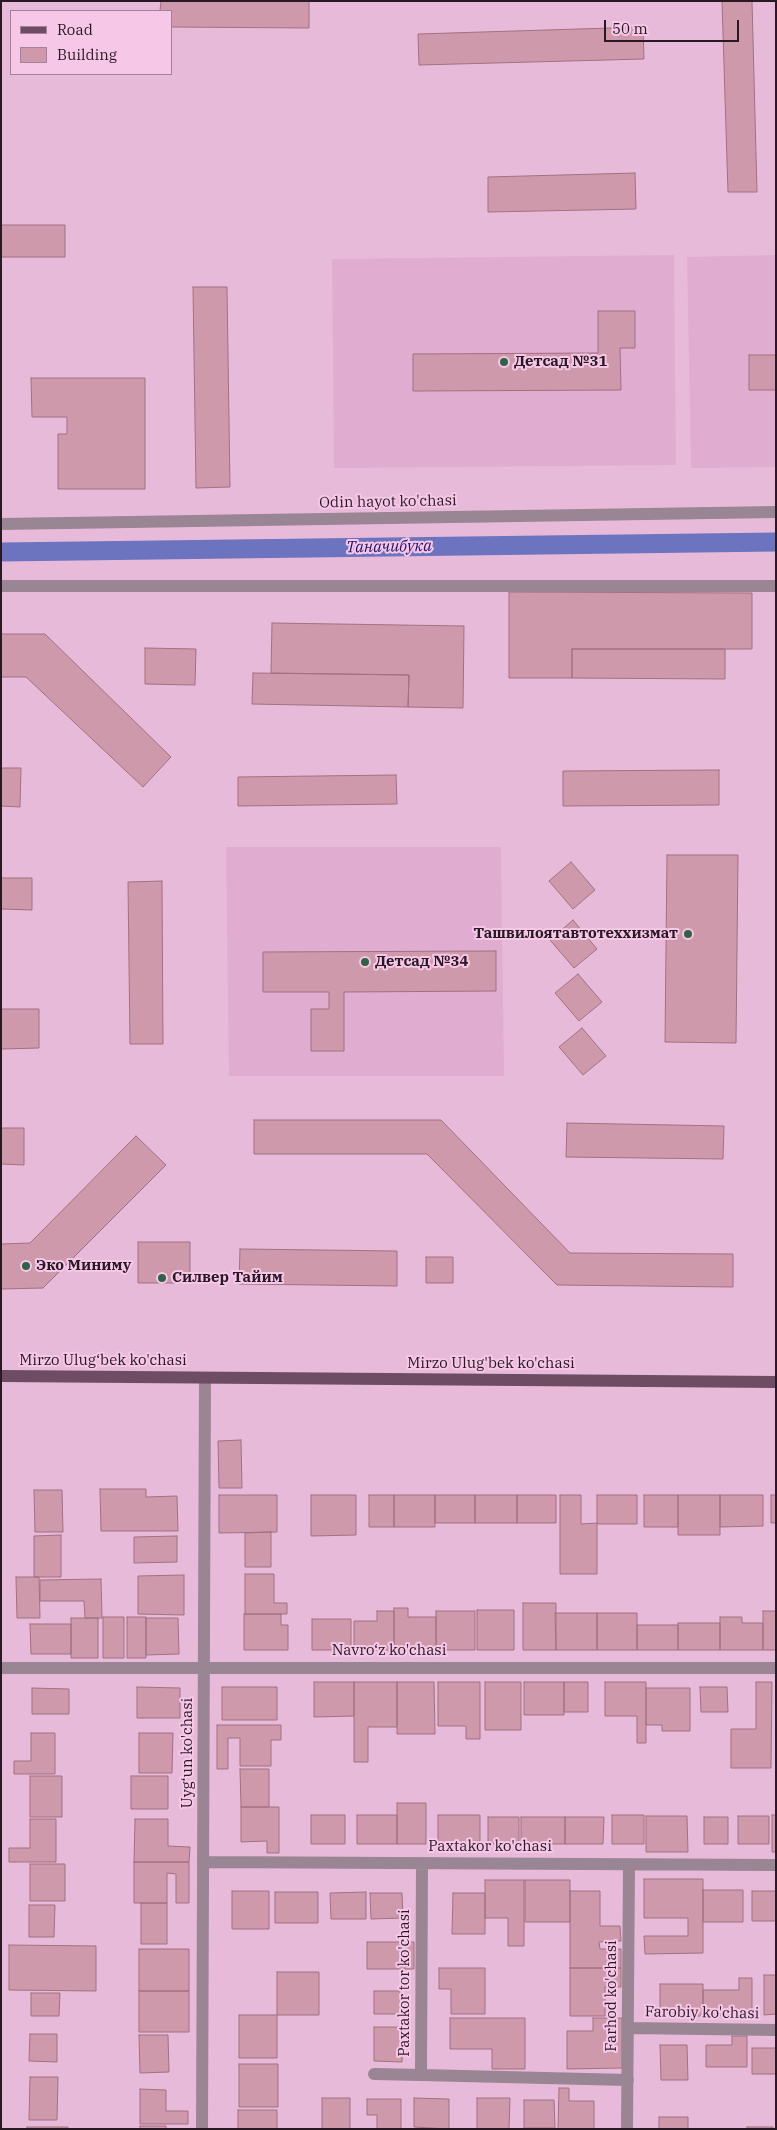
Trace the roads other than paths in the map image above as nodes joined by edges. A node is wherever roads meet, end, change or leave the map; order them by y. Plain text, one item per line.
1 (776, 512) edge
2 (1, 524) edge
3 (1, 586) edge
4 (776, 586) edge
5 (1, 1376) edge
6 (205, 1378) junction
7 (776, 1382) edge
8 (205, 1667) junction
9 (1, 1668) edge
10 (776, 1668) edge
11 (204, 1862) junction
12 (422, 1863) junction
13 (629, 1864) junction
14 (776, 1865) edge
15 (628, 2028) junction
16 (776, 2030) edge
17 (374, 2074) dead end
18 (421, 2075) junction
19 (628, 2080) junction
20 (202, 2129) edge
21 (627, 2129) edge

1 - 2 street, Odin hayot ko'chasi
3 - 4 street
5 - 6 main road, Mirzo Ulug‘bek ko'chasi
6 - 7 main road, Mirzo Ulug'bek ko'chasi
6 - 8 street, Uyg‘un ko'chasi
8 - 9 street, Navro‘z ko'chasi
8 - 10 street, Navro‘z ko'chasi
8 - 11 street, Uyg‘un ko'chasi
11 - 12 street, Paxtakor ko'chasi
11 - 20 street, Uyg‘un ko'chasi
12 - 13 street, Paxtakor ko'chasi
12 - 18 street, Paxtakor tor ko'chasi
13 - 14 street, Paxtakor ko'chasi
13 - 15 street, Farhod ko'chasi
15 - 16 street, Farobiy ko'chasi
15 - 19 street, Farhod ko'chasi
17 - 18 street
18 - 19 street, Paxtakor tor ko'chasi
19 - 21 street, Farhod ko'chasi

